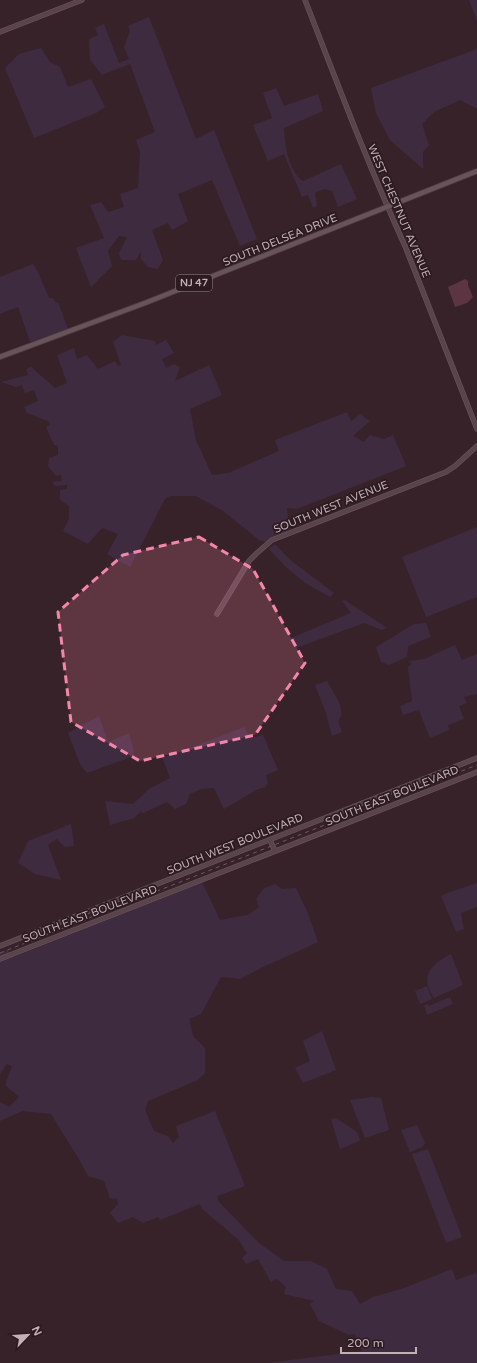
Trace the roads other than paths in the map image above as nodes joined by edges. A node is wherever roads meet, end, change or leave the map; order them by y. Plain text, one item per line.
1 (82, 0) edge
2 (305, 0) edge
3 (0, 32) edge
4 (477, 171) edge
5 (387, 207) junction
6 (0, 357) edge
7 (477, 429) edge
8 (477, 446) edge
9 (217, 614) dead end
10 (477, 758) edge
11 (477, 772) edge
12 (270, 840) junction
13 (275, 851) junction
14 (0, 946) edge
15 (0, 959) edge

1 - 3 main road
2 - 5 main road, WEST CHESTNUT AVENUE
4 - 5 main road, SOUTH DELSEA DRIVE / NJ 47
5 - 6 main road, SOUTH DELSEA DRIVE / NJ 47
5 - 7 main road, WEST CHESTNUT AVENUE
8 - 9 main road, SOUTH WEST AVENUE
10 - 12 main road, SOUTH WEST BOULEVARD
11 - 13 main road, SOUTH EAST BOULEVARD
12 - 13 main road
12 - 14 main road, SOUTH WEST BOULEVARD
13 - 15 main road, SOUTH EAST BOULEVARD

